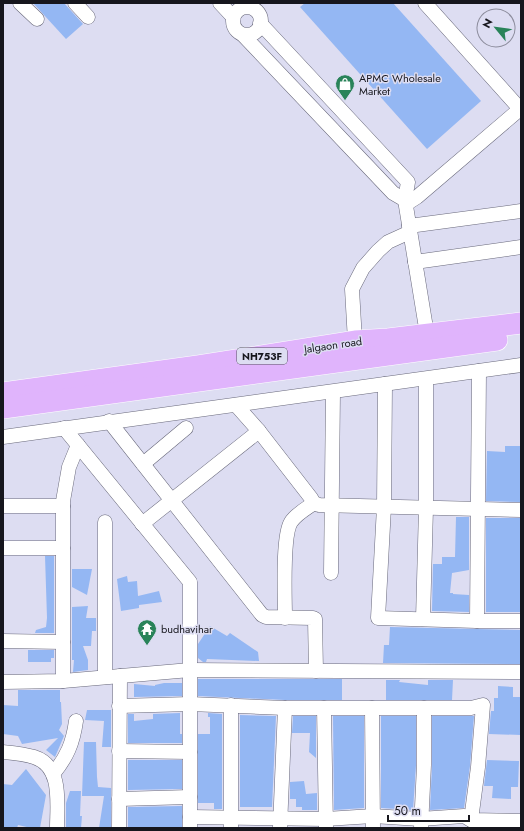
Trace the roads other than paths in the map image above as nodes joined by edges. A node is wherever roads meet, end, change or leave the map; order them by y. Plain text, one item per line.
1 (20, 3) edge
2 (75, 3) edge
3 (220, 3) edge
4 (425, 3) edge
5 (249, 11) edge
6 (88, 17) dead end
7 (37, 19) dead end
8 (243, 34) junction
9 (520, 108) edge
10 (405, 202) junction
11 (521, 211) edge
12 (409, 229) junction
13 (521, 247) edge
14 (415, 262) junction
15 (521, 323) edge
16 (427, 334) junction
17 (521, 337) edge
18 (355, 341) junction
19 (521, 365) edge
20 (478, 371) junction
21 (426, 379) junction
22 (385, 384) junction
23 (333, 392) junction
24 (3, 393) edge
25 (236, 406) junction
26 (3, 408) edge
27 (109, 421) junction
28 (64, 428) junction
29 (186, 428) dead end
30 (259, 431) junction
31 (3, 437) edge
32 (78, 445) junction
33 (143, 464) junction
34 (172, 500) junction
35 (314, 502) junction
36 (331, 504) junction
37 (3, 506) edge
38 (63, 506) junction
39 (384, 507) junction
40 (426, 508) junction
41 (477, 509) junction
42 (521, 510) edge
43 (105, 522) dead end
44 (142, 524) junction
45 (3, 548) edge
46 (63, 548) junction
47 (331, 573) dead end
48 (285, 618) junction
49 (423, 619) junction
50 (477, 621) junction
51 (521, 621) edge
52 (3, 641) edge
53 (62, 642) junction
54 (190, 670) junction
55 (316, 671) junction
56 (521, 672) edge
57 (120, 676) junction
58 (105, 677) junction
59 (62, 680) junction
60 (3, 682) edge
61 (190, 704) junction
62 (231, 705) junction
63 (120, 706) junction
64 (286, 708) junction
65 (324, 708) junction
66 (372, 708) junction
67 (424, 708) junction
68 (76, 721) dead end
69 (120, 751) junction
70 (3, 752) edge
71 (190, 752) junction
72 (53, 774) junction
73 (190, 797) junction
74 (119, 799) junction
75 (466, 821) edge
76 (521, 821) edge
77 (373, 822) edge
78 (190, 823) edge
79 (231, 823) edge
80 (279, 823) edge
81 (326, 823) edge
82 (421, 823) edge
83 (57, 828) edge
84 (119, 828) edge

1 - 7 street
2 - 6 street
3 - 5 street
4 - 9 street
5 - 8 street
5 - 8 street
5 - 10 street
8 - 10 street
9 - 10 street
10 - 12 street
11 - 12 street
12 - 14 street
12 - 18 street
13 - 14 street
14 - 16 street
15 - 16 highway, Jalgaon road / NH753F
16 - 18 highway, Jalgaon road / NH753F
17 - 26 highway, Jalgaon road / NH753F
18 - 24 highway, Jalgaon road / NH753F
19 - 20 street
20 - 21 street
20 - 41 street
21 - 22 street
21 - 40 street
22 - 23 street
22 - 39 street
23 - 25 street
23 - 36 street
25 - 27 street
25 - 30 street
27 - 28 street
27 - 33 street
28 - 31 street
28 - 32 street
29 - 33 street
30 - 34 street
30 - 35 street
32 - 38 street
32 - 44 street
33 - 34 street
34 - 44 street
34 - 48 street
35 - 36 street
35 - 48 street
36 - 39 street
36 - 47 street
37 - 38 street
38 - 46 street
39 - 40 street
39 - 49 street
40 - 41 street
40 - 49 street
41 - 42 street
41 - 50 street
43 - 58 street
44 - 54 street
45 - 46 street
46 - 53 street
48 - 55 street
49 - 50 street
50 - 51 street
52 - 53 street
53 - 59 street
54 - 55 street
54 - 57 street
54 - 61 street
55 - 56 street
57 - 58 street
57 - 63 street
58 - 59 street
59 - 60 street
61 - 62 street
61 - 63 street
61 - 71 street
62 - 64 street
62 - 79 street
63 - 69 street
64 - 65 street
64 - 80 street
65 - 66 street
65 - 81 street
66 - 67 street
66 - 77 street
67 - 75 street
67 - 82 street
68 - 72 street
69 - 71 street
69 - 74 street
70 - 72 street
71 - 73 street
72 - 83 street
73 - 74 street
73 - 78 street
74 - 84 street
75 - 76 street
75 - 82 street
77 - 81 street
77 - 82 street
78 - 79 street
79 - 80 street
80 - 81 street

